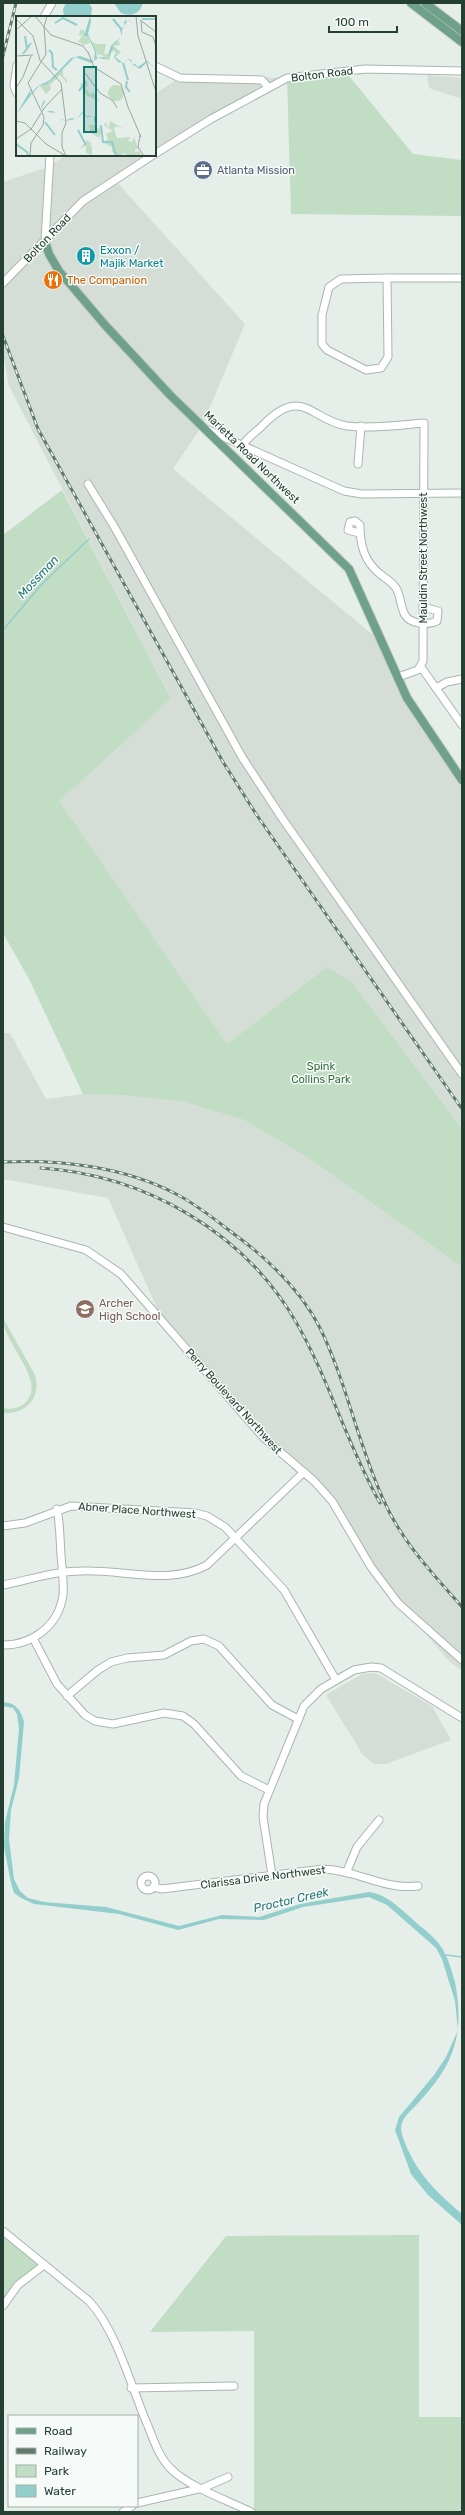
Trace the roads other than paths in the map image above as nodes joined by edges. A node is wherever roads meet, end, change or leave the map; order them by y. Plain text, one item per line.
1 (52, 3) edge
2 (411, 3) edge
3 (425, 3) edge
4 (45, 16) edge
5 (462, 31) edge
6 (462, 42) edge
7 (156, 67) edge
8 (462, 70) edge
9 (16, 72) edge
10 (268, 87) junction
11 (16, 91) edge
12 (156, 153) edge
13 (50, 156) edge
14 (151, 156) edge
15 (45, 241) junction
16 (387, 278) junction
17 (462, 278) edge
18 (3, 283) edge
19 (361, 426) junction
20 (206, 429) junction
21 (243, 445) junction
22 (358, 464) dead end
23 (88, 484) dead end
24 (462, 493) edge
25 (424, 494) junction
26 (359, 533) dead end
27 (423, 607) junction
28 (423, 624) junction
29 (421, 667) junction
30 (398, 677) junction
31 (462, 679) edge
32 (436, 688) junction
33 (462, 725) edge
34 (462, 780) edge
35 (462, 1074) edge
36 (3, 1227) edge
37 (304, 1472) junction
38 (57, 1509) junction
39 (3, 1526) edge
40 (236, 1538) junction
41 (62, 1573) junction
42 (3, 1585) edge
43 (33, 1638) junction
44 (3, 1645) edge
45 (462, 1660) edge
46 (336, 1680) junction
47 (67, 1696) junction
48 (462, 1718) edge
49 (298, 1719) junction
50 (269, 1790) junction
51 (379, 1820) dead end
52 (347, 1871) junction
53 (272, 1875) junction
54 (418, 1886) dead end
55 (153, 1887) dead end
56 (3, 2231) edge
57 (44, 2265) junction
58 (3, 2306) edge
59 (234, 2386) dead end
60 (131, 2388) junction
61 (228, 2477) dead end
62 (203, 2488) junction
63 (138, 2503) edge
64 (251, 2512) edge

1 - 4 street
2 - 6 main road
3 - 5 main road
7 - 10 street
8 - 10 street, Bolton Road
9 - 11 street
10 - 12 street, Bolton Road
13 - 15 street, Marietta Road Northwest
14 - 15 street, Bolton Road
15 - 18 street, Bolton Road
15 - 20 main road, Marietta Road Northwest
16 - 16 street
16 - 17 street
19 - 21 street
19 - 22 street
19 - 25 street, Mauldin Street Northwest
20 - 21 street
20 - 30 main road, Marietta Road Northwest
21 - 25 street
23 - 35 street
24 - 25 street
25 - 27 street, Mauldin Street Northwest
26 - 28 street
27 - 28 street, Mauldin Street Northwest
27 - 28 street
28 - 29 street, Mauldin Street Northwest
29 - 30 street
29 - 32 street
30 - 34 main road, Marietta Road Northwest
31 - 32 street
32 - 33 street
36 - 37 street, Perry Boulevard Northwest
37 - 40 street
37 - 45 street, Perry Boulevard Northwest
38 - 39 street, Abner Place Northwest
38 - 40 street, Abner Place Northwest
38 - 41 street
40 - 41 street
40 - 46 street, Abner Place Northwest
41 - 42 street
41 - 43 street
43 - 44 street
43 - 47 street
46 - 48 street
46 - 49 street
47 - 49 street
47 - 50 street
49 - 50 street
50 - 53 street
51 - 52 street
52 - 53 street, Clarissa Drive Northwest
52 - 54 street, Clarissa Drive Northwest
53 - 55 street, Clarissa Drive Northwest
56 - 57 street
57 - 58 street
57 - 60 street
59 - 60 street
60 - 62 street
61 - 62 street
62 - 63 street
62 - 64 street

